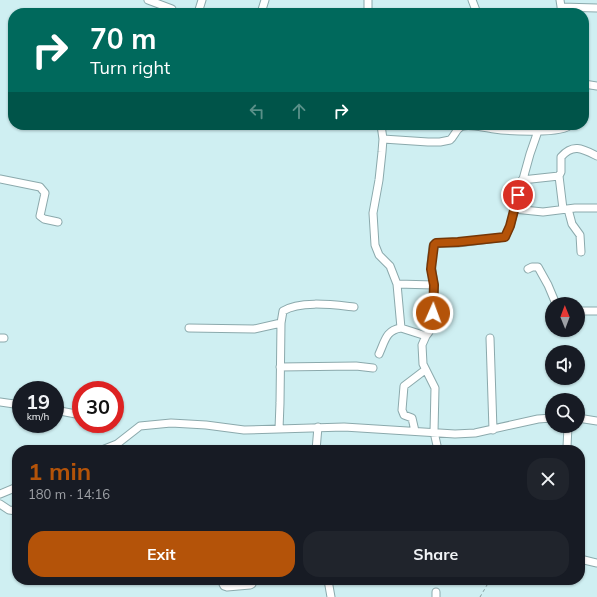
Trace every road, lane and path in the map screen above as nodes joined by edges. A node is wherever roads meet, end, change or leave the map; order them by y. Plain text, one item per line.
1 (148, 0) edge
2 (561, 7) edge
3 (169, 8) edge
4 (597, 8) edge
5 (382, 130) edge
6 (458, 130) edge
7 (533, 130) edge
8 (551, 130) edge
9 (538, 131) junction
10 (383, 139) junction
11 (597, 156) edge
12 (559, 176) junction
13 (0, 179) edge
14 (522, 180) junction
15 (597, 208) edge
16 (514, 209) junction
17 (566, 209) junction
18 (58, 222) dead end
19 (581, 252) dead end
20 (528, 269) dead end
21 (398, 284) junction
22 (434, 285) junction
23 (553, 297) edge
24 (354, 307) dead end
25 (585, 311) edge
26 (597, 311) edge
27 (281, 323) junction
28 (189, 328) dead end
29 (401, 328) junction
30 (426, 336) junction
31 (490, 338) dead end
32 (379, 354) dead end
33 (280, 367) junction
34 (373, 368) dead end
35 (425, 370) junction
36 (0, 402) edge
37 (12, 404) edge
38 (545, 418) edge
39 (585, 419) edge
40 (597, 422) edge
41 (318, 427) junction
42 (279, 429) junction
43 (493, 430) junction
44 (415, 431) junction
45 (434, 432) junction
46 (568, 433) edge
47 (114, 445) edge
48 (316, 445) edge
49 (437, 445) edge
50 (567, 445) edge
51 (12, 488) edge
52 (0, 494) edge
53 (0, 504) edge
54 (12, 510) edge
55 (585, 560) edge
56 (597, 564) edge
57 (224, 585) edge
58 (250, 585) edge
59 (329, 585) edge
60 (487, 585) edge
61 (331, 597) edge
62 (480, 597) edge

1 - 3 street
2 - 4 street
5 - 10 street
6 - 10 street
7 - 9 street
8 - 9 street
9 - 14 street
10 - 21 street
11 - 12 street
12 - 14 street
12 - 17 street
13 - 18 street
14 - 16 street
15 - 17 street
16 - 17 street
16 - 22 street
17 - 19 street
20 - 23 street
21 - 22 street
21 - 29 street
22 - 30 street
24 - 27 street
25 - 26 street
27 - 28 street
27 - 33 street
29 - 30 street
29 - 32 street
30 - 35 street
31 - 43 street
33 - 34 street
33 - 42 street
35 - 44 street
35 - 45 street
36 - 37 street
38 - 43 street
39 - 40 street
41 - 42 street
41 - 44 street
41 - 48 street
42 - 47 street
43 - 45 street
44 - 45 street
45 - 49 street
46 - 50 street
51 - 52 street
53 - 54 street
55 - 56 street
57 - 58 street
59 - 61 street
60 - 62 path

